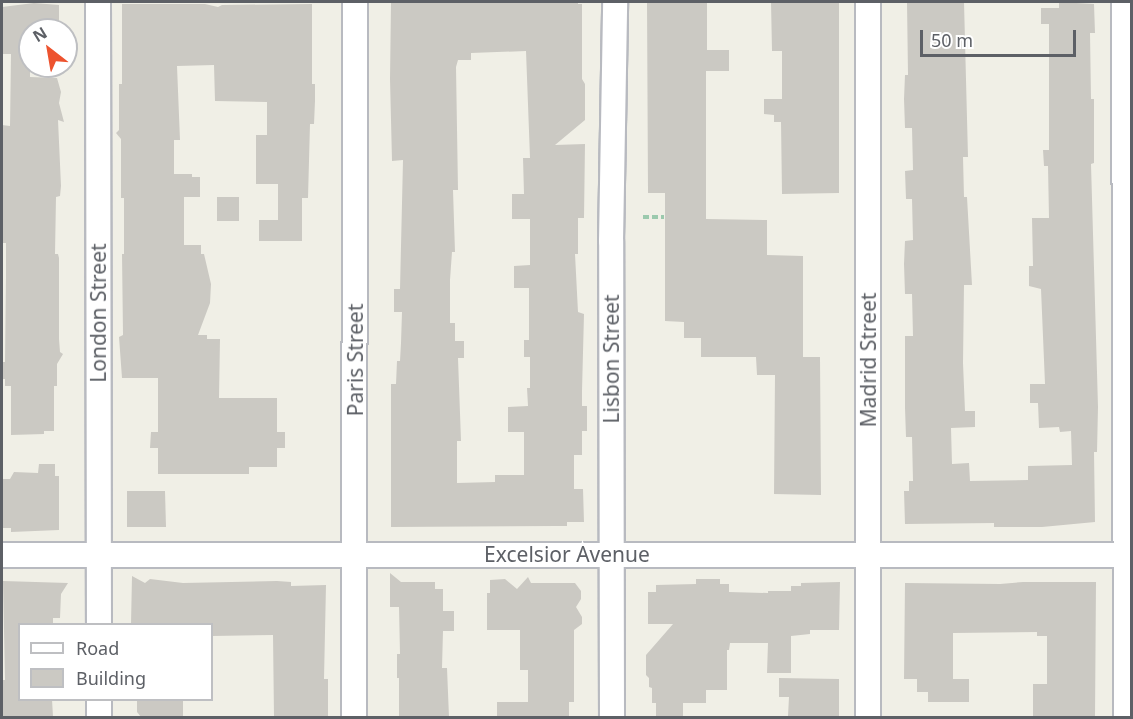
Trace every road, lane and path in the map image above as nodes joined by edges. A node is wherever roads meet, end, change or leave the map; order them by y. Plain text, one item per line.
1 (98, 2) edge
2 (355, 2) edge
3 (615, 2) edge
4 (868, 2) edge
5 (1125, 2) edge
6 (664, 217) dead end
7 (643, 218) dead end
8 (612, 554) junction
9 (869, 554) junction
10 (2, 555) edge
11 (99, 555) junction
12 (355, 555) junction
13 (1129, 555) edge
14 (99, 623) edge
15 (99, 701) edge
16 (99, 717) edge
17 (354, 717) edge
18 (612, 717) edge
19 (868, 717) edge
20 (1126, 717) edge

1 - 11 street, London Street
2 - 12 street, Paris Street
3 - 8 street, Lisbon Street
4 - 9 street, Madrid Street
5 - 13 street
6 - 7 path
8 - 9 street, Excelsior Avenue
8 - 12 street, Excelsior Avenue
8 - 18 street, Lisbon Street
9 - 13 street, Excelsior Avenue
9 - 19 street, Madrid Street
10 - 11 street, Excelsior Avenue
11 - 12 street, Excelsior Avenue
11 - 14 street, London Street
12 - 17 street, Paris Street
13 - 20 street
15 - 16 street

